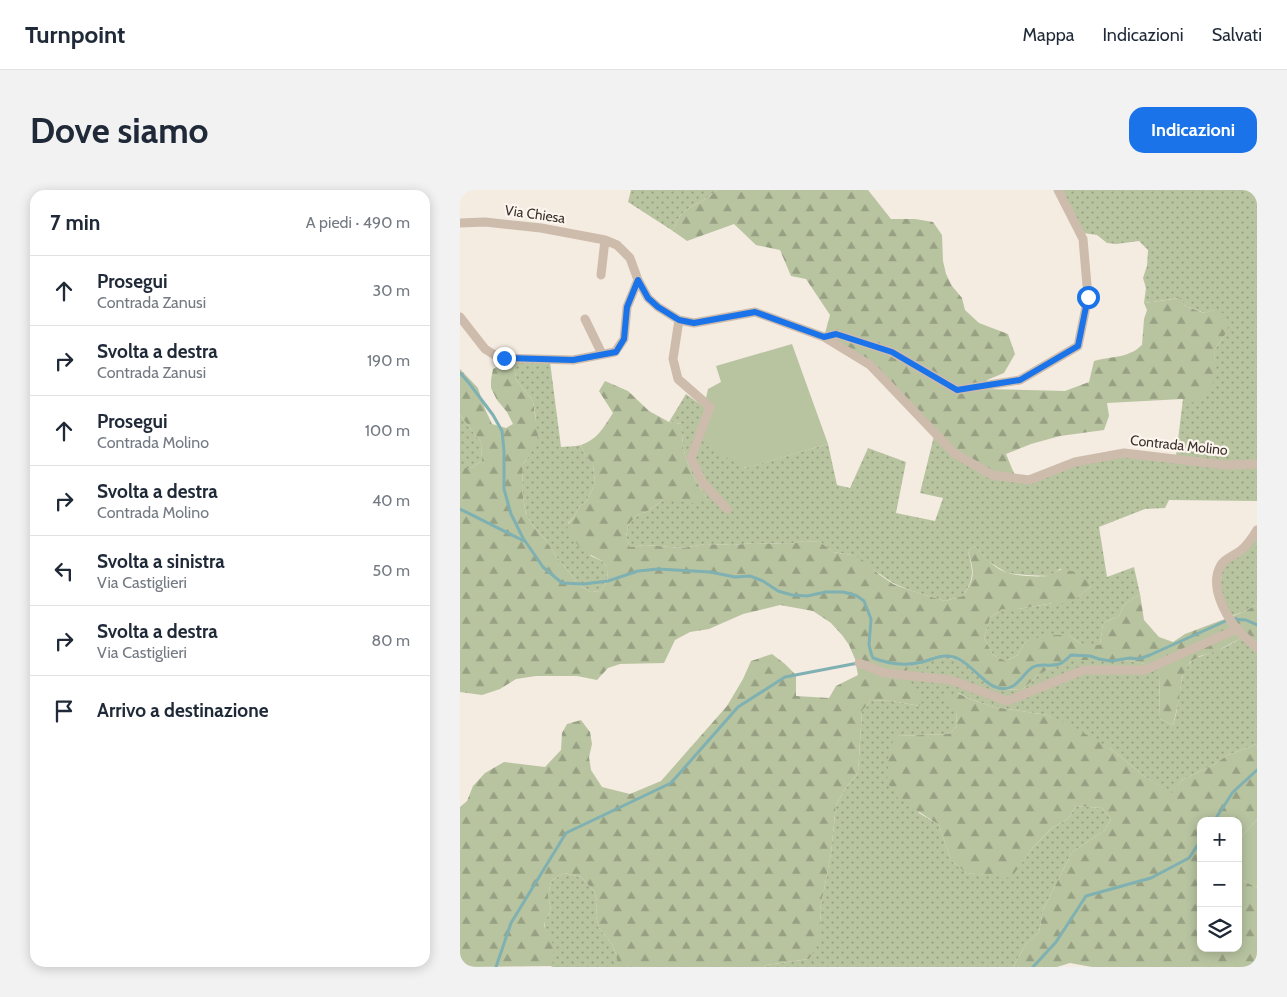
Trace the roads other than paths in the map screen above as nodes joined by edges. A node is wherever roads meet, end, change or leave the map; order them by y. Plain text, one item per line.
1 (1058, 190) edge
2 (460, 223) edge
3 (605, 240) junction
4 (601, 275) dead end
5 (638, 280) junction
6 (460, 317) edge
7 (585, 319) dead end
8 (679, 320) junction
9 (824, 337) junction
10 (602, 354) junction
11 (1257, 464) edge
12 (727, 509) dead end
13 (1257, 530) edge
14 (1236, 628) junction
15 (1257, 648) edge
16 (859, 663) dead end

1 - 9 street
2 - 3 street, Via Chiesa
3 - 4 street
3 - 5 street, Via Chiesa
5 - 8 street, Contrada Molino
5 - 10 street
6 - 10 street
7 - 10 street
8 - 9 street, Contrada Molino
8 - 12 street
9 - 11 street, Contrada Molino
13 - 14 street
14 - 15 street
14 - 16 street

